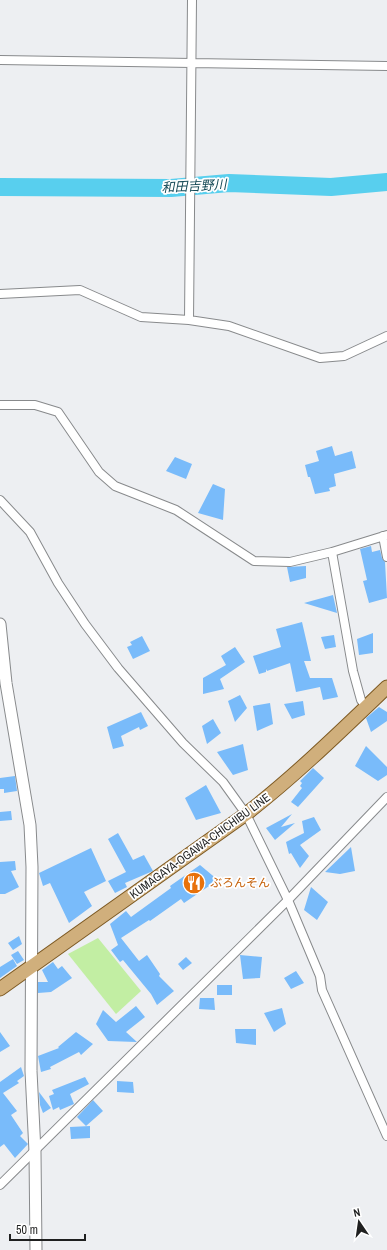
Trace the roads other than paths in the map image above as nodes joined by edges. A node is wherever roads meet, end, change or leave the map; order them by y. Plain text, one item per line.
1 (192, 0) edge
2 (0, 60) edge
3 (191, 63) junction
4 (387, 66) edge
5 (0, 294) edge
6 (189, 320) junction
7 (387, 336) edge
8 (0, 404) edge
9 (0, 500) edge
10 (385, 535) edge
11 (332, 552) junction
12 (387, 557) edge
13 (0, 624) edge
14 (387, 687) edge
15 (366, 707) junction
16 (387, 797) edge
17 (246, 814) junction
18 (288, 900) junction
19 (32, 967) junction
20 (0, 989) edge
21 (387, 1136) edge
22 (35, 1152) junction
23 (0, 1185) edge
24 (36, 1250) edge

1 - 3 street
2 - 3 street
3 - 4 street
3 - 6 street
5 - 6 street
6 - 7 street
8 - 11 street
9 - 17 street
10 - 11 street
10 - 12 street
11 - 15 street
13 - 19 street
14 - 15 main road, KUMAGAYA-OGAWA-CHICHIBU LINE
15 - 17 main road, KUMAGAYA-OGAWA-CHICHIBU LINE
16 - 18 street
17 - 18 street
17 - 19 main road, KUMAGAYA-OGAWA-CHICHIBU LINE
18 - 21 street
18 - 22 street
19 - 20 main road, KUMAGAYA-OGAWA-CHICHIBU LINE
19 - 22 street
22 - 23 street
22 - 24 street

